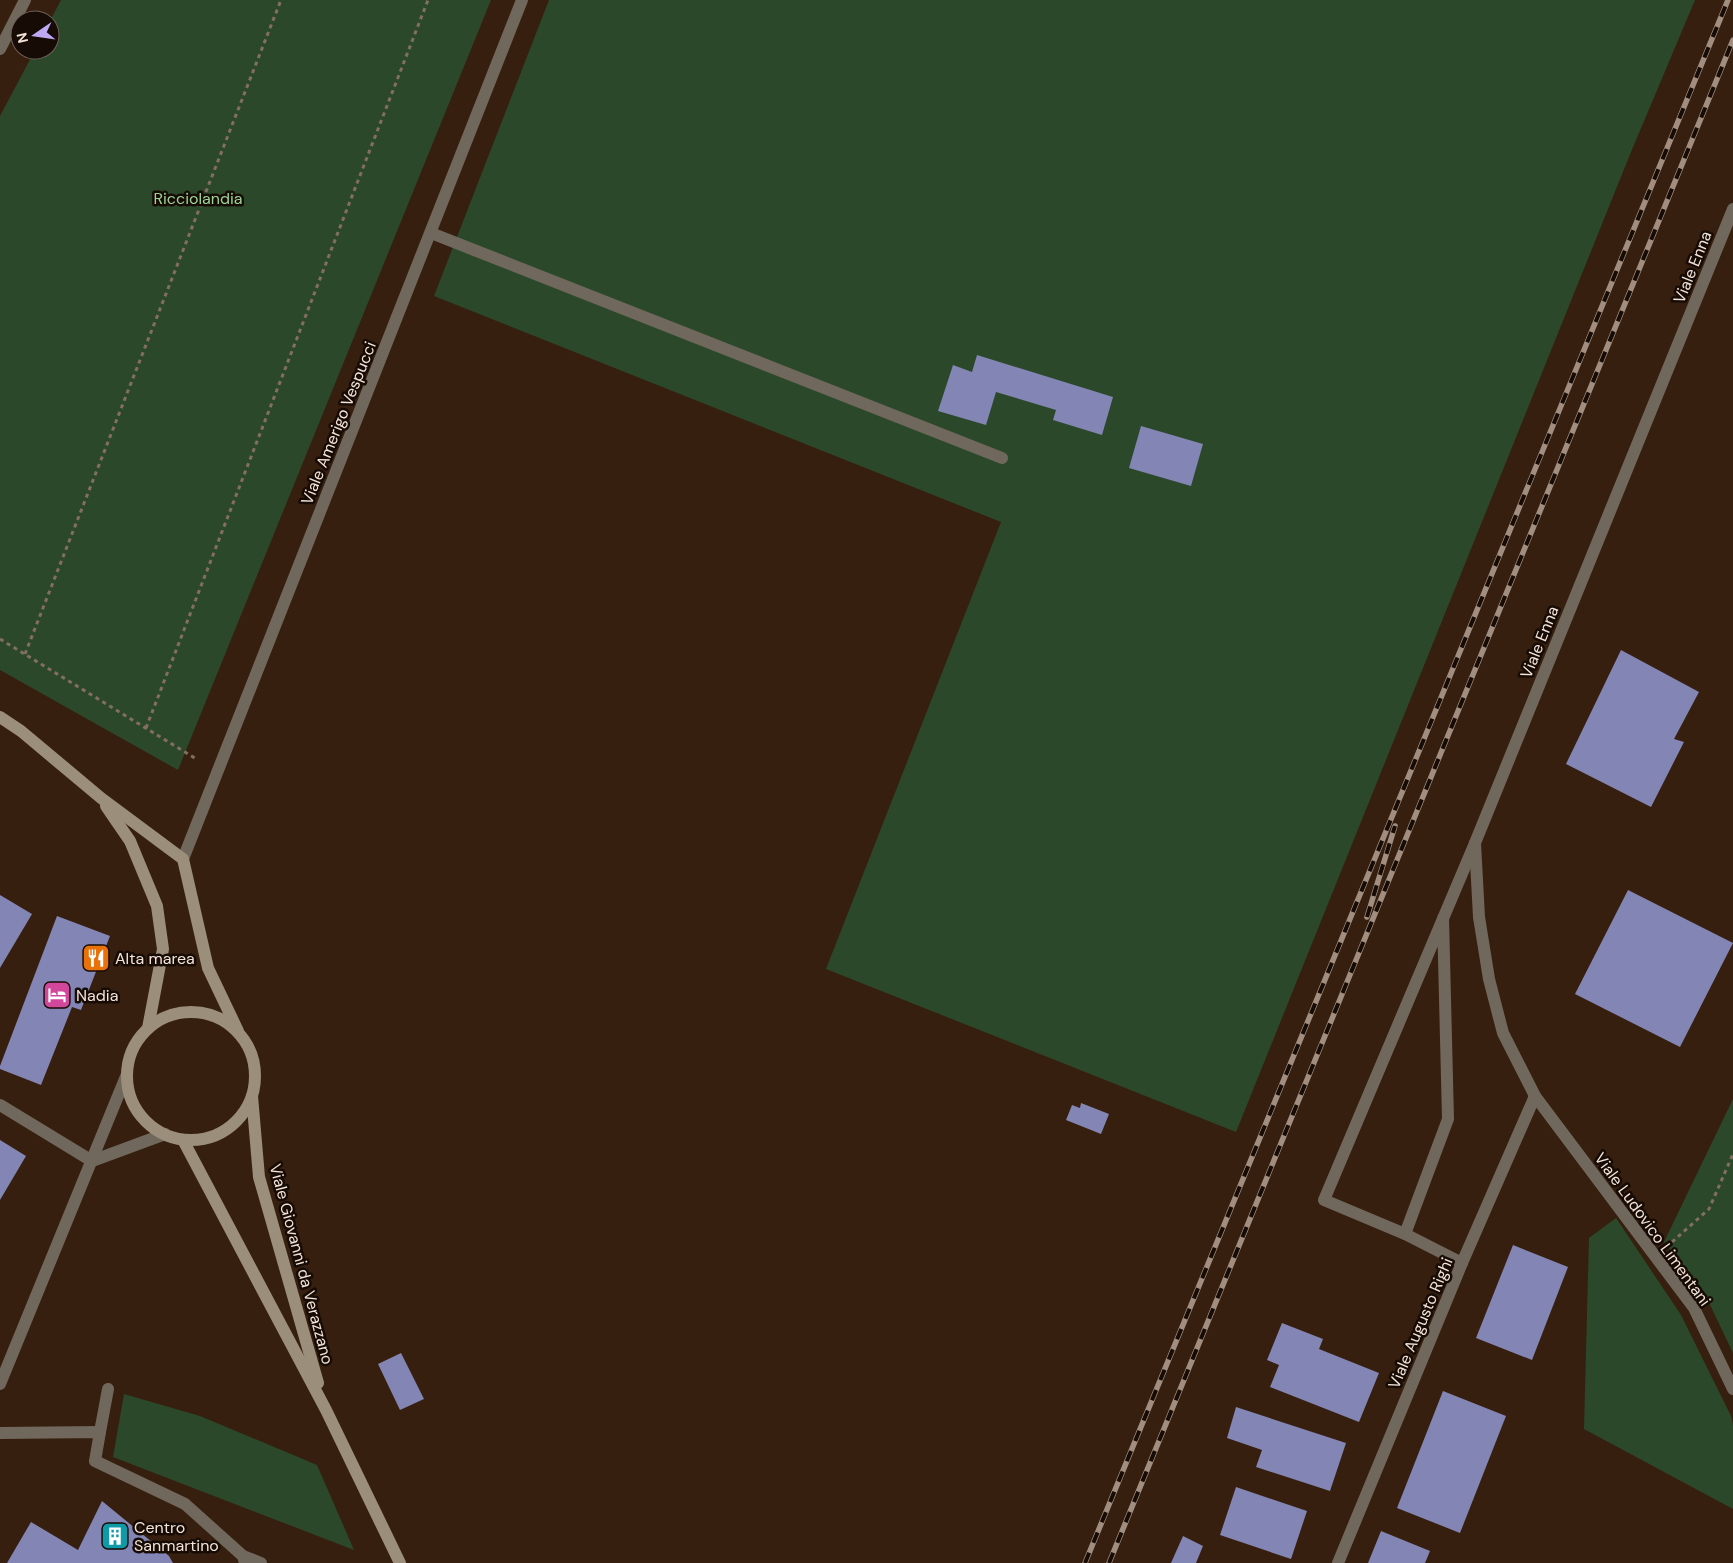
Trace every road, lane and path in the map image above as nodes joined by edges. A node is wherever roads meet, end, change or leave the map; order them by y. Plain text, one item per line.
1 (25, 0) edge
2 (281, 0) edge
3 (428, 0) edge
4 (522, 0) edge
5 (0, 49) edge
6 (1733, 209) edge
7 (431, 233) junction
8 (1002, 458) dead end
9 (0, 639) edge
10 (24, 654) junction
11 (0, 717) edge
12 (146, 728) junction
13 (218, 772) junction
14 (101, 798) junction
15 (1475, 843) junction
16 (183, 859) junction
17 (1443, 918) junction
18 (148, 1028) junction
19 (238, 1031) junction
20 (127, 1074) junction
21 (252, 1096) junction
22 (1535, 1096) junction
23 (0, 1105) edge
24 (165, 1134) junction
25 (183, 1140) junction
26 (1733, 1154) edge
27 (92, 1162) junction
28 (1405, 1234) junction
29 (1656, 1257) junction
30 (1462, 1263) junction
31 (0, 1384) edge
32 (1733, 1388) edge
33 (108, 1389) dead end
34 (326, 1410) junction
35 (100, 1432) junction
36 (0, 1433) edge
37 (244, 1560) edge
38 (261, 1563) edge
39 (400, 1563) edge
40 (1338, 1563) edge

1 - 5 street
2 - 10 path
3 - 12 path
4 - 7 street, Viale Amerigo Vespucci
6 - 15 street, Viale Enna
7 - 8 street
7 - 13 street, Viale Amerigo Vespucci
9 - 10 path
10 - 12 path
11 - 14 street
12 - 13 path
13 - 16 street, Viale Amerigo Vespucci
14 - 16 street
14 - 18 street
15 - 17 street
15 - 22 street, Viale Enna
16 - 19 street
17 - 28 street
17 - 28 street
18 - 19 street
18 - 20 street
19 - 21 street
20 - 24 street
20 - 27 street
21 - 25 street
21 - 34 street, Viale Giovanni da Verazzano
22 - 29 street, Viale Ludovico Limentani
22 - 30 street, Viale Augusto Righi
23 - 27 street
24 - 25 street
24 - 27 street
25 - 34 street, Viale Giovanni da Verazzano
26 - 29 path
27 - 31 street
28 - 30 street
29 - 32 street, Viale Ludovico Limentani
30 - 40 street, Viale Augusto Righi
33 - 35 street
34 - 39 street, Viale Giovanni da Verazzano
35 - 36 street
35 - 37 street
37 - 38 street

